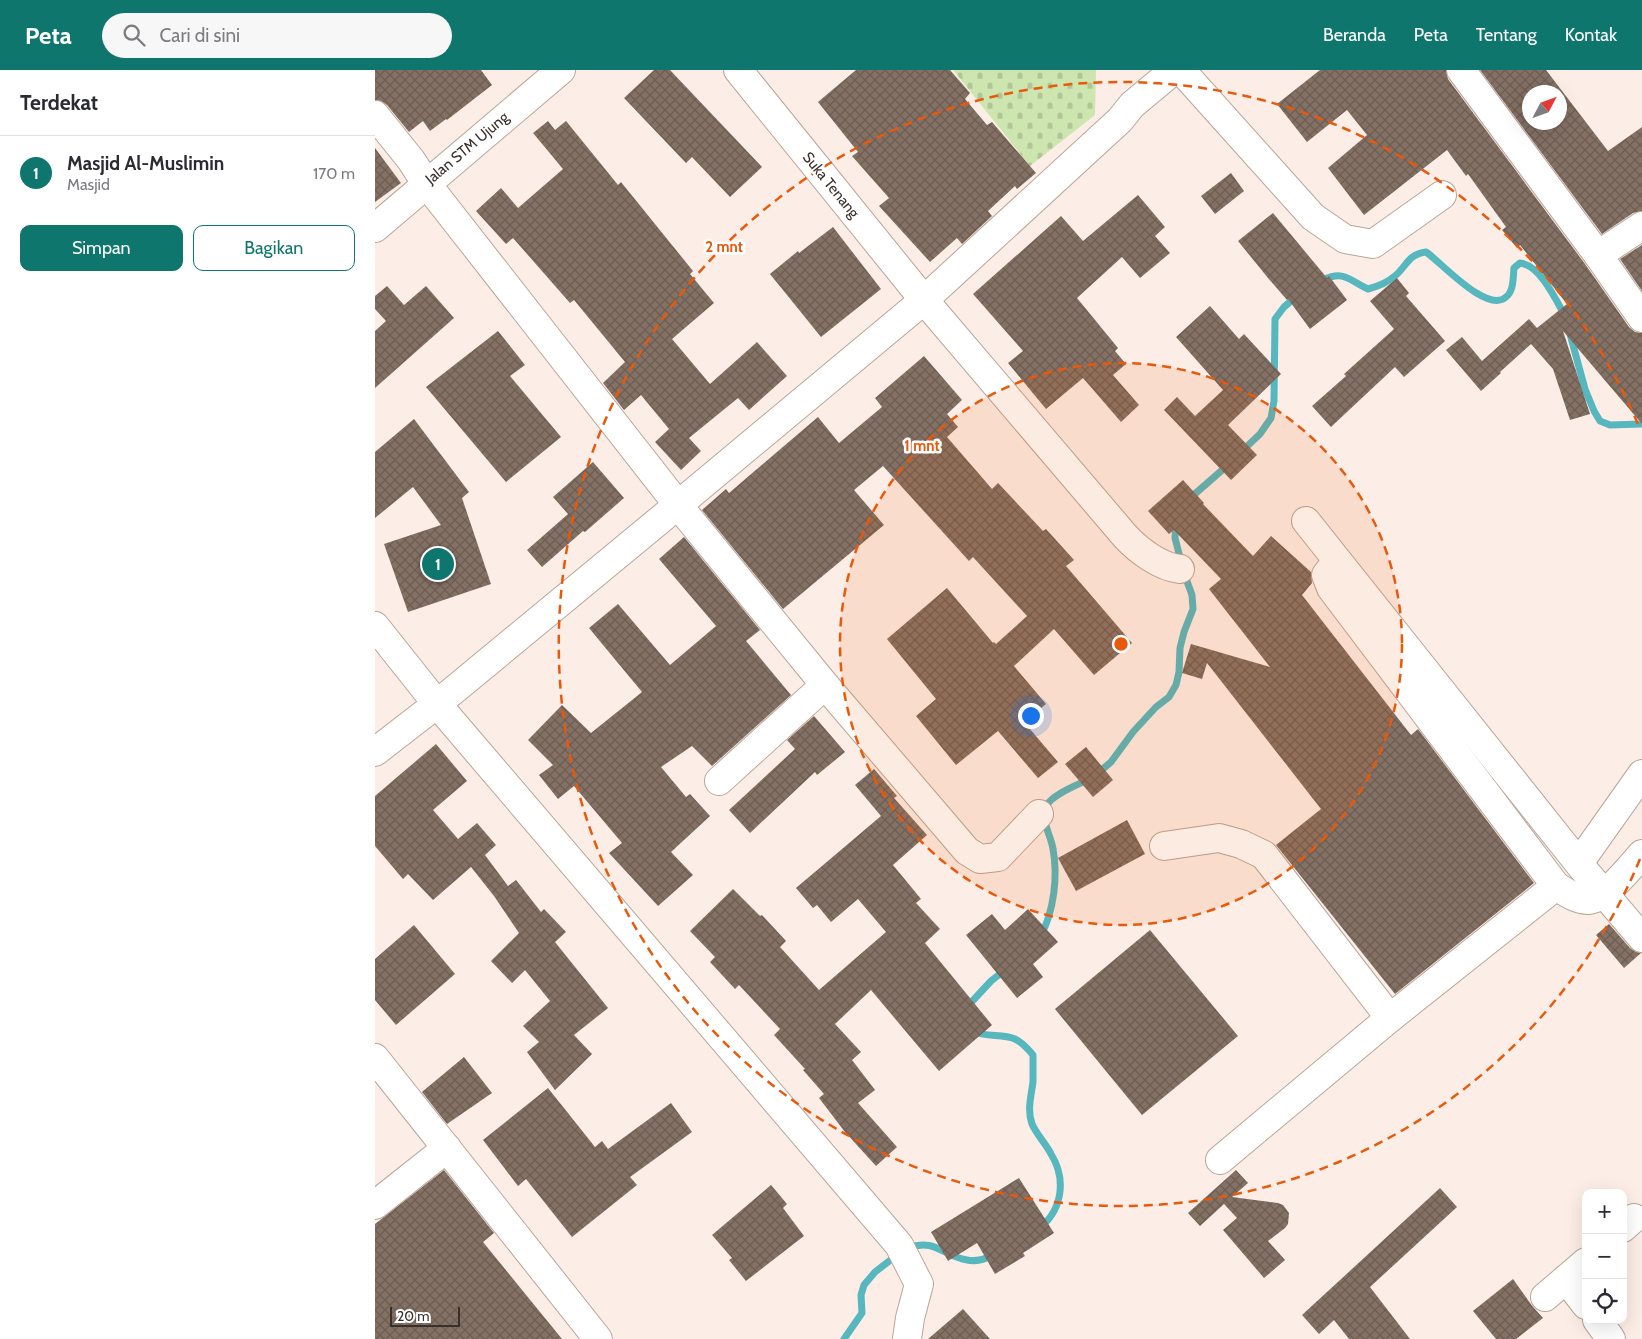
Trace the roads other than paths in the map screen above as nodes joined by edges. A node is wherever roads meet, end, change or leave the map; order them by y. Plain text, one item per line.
1 (561, 70) edge
2 (738, 70) edge
3 (1174, 70) edge
4 (1181, 70) edge
5 (1461, 70) edge
6 (375, 114) edge
7 (426, 183) junction
8 (1442, 195) dead end
9 (1642, 226) edge
10 (375, 228) edge
11 (1598, 255) junction
12 (924, 300) junction
13 (1642, 318) edge
14 (679, 505) junction
15 (1306, 521) dead end
16 (1337, 561) junction
17 (1180, 569) dead end
18 (375, 626) edge
19 (825, 685) junction
20 (437, 704) junction
21 (375, 752) edge
22 (1642, 774) edge
23 (719, 781) dead end
24 (1039, 814) dead end
25 (1164, 846) dead end
26 (1642, 854) edge
27 (1579, 863) junction
28 (1556, 886) junction
29 (1605, 893) junction
30 (1642, 938) edge
31 (1390, 1018) junction
32 (375, 1058) edge
33 (447, 1148) junction
34 (1221, 1160) dead end
35 (375, 1206) edge
36 (1576, 1270) edge
37 (1582, 1292) edge
38 (1545, 1297) dead end
39 (1600, 1324) edge
40 (598, 1339) edge
41 (907, 1339) edge
42 (1611, 1339) edge

1 - 7 street, Jalan STM Ujung
2 - 12 street, Suka Tenang
3 - 12 street
4 - 8 street
5 - 11 street
6 - 7 street
7 - 10 street, Jalan STM Ujung
7 - 14 street
9 - 11 street
11 - 13 street
12 - 14 street
12 - 17 street, Suka Tenang
14 - 19 street
14 - 20 street
15 - 16 street
16 - 27 street
16 - 28 street
18 - 20 street
19 - 23 street
19 - 24 street
20 - 21 street
20 - 41 street
22 - 27 street
25 - 31 street
26 - 29 street
27 - 29 street
28 - 29 street
28 - 31 street
29 - 30 street
31 - 34 street
32 - 33 street
33 - 35 street
33 - 40 street
36 - 37 street
36 - 38 street
39 - 42 street

